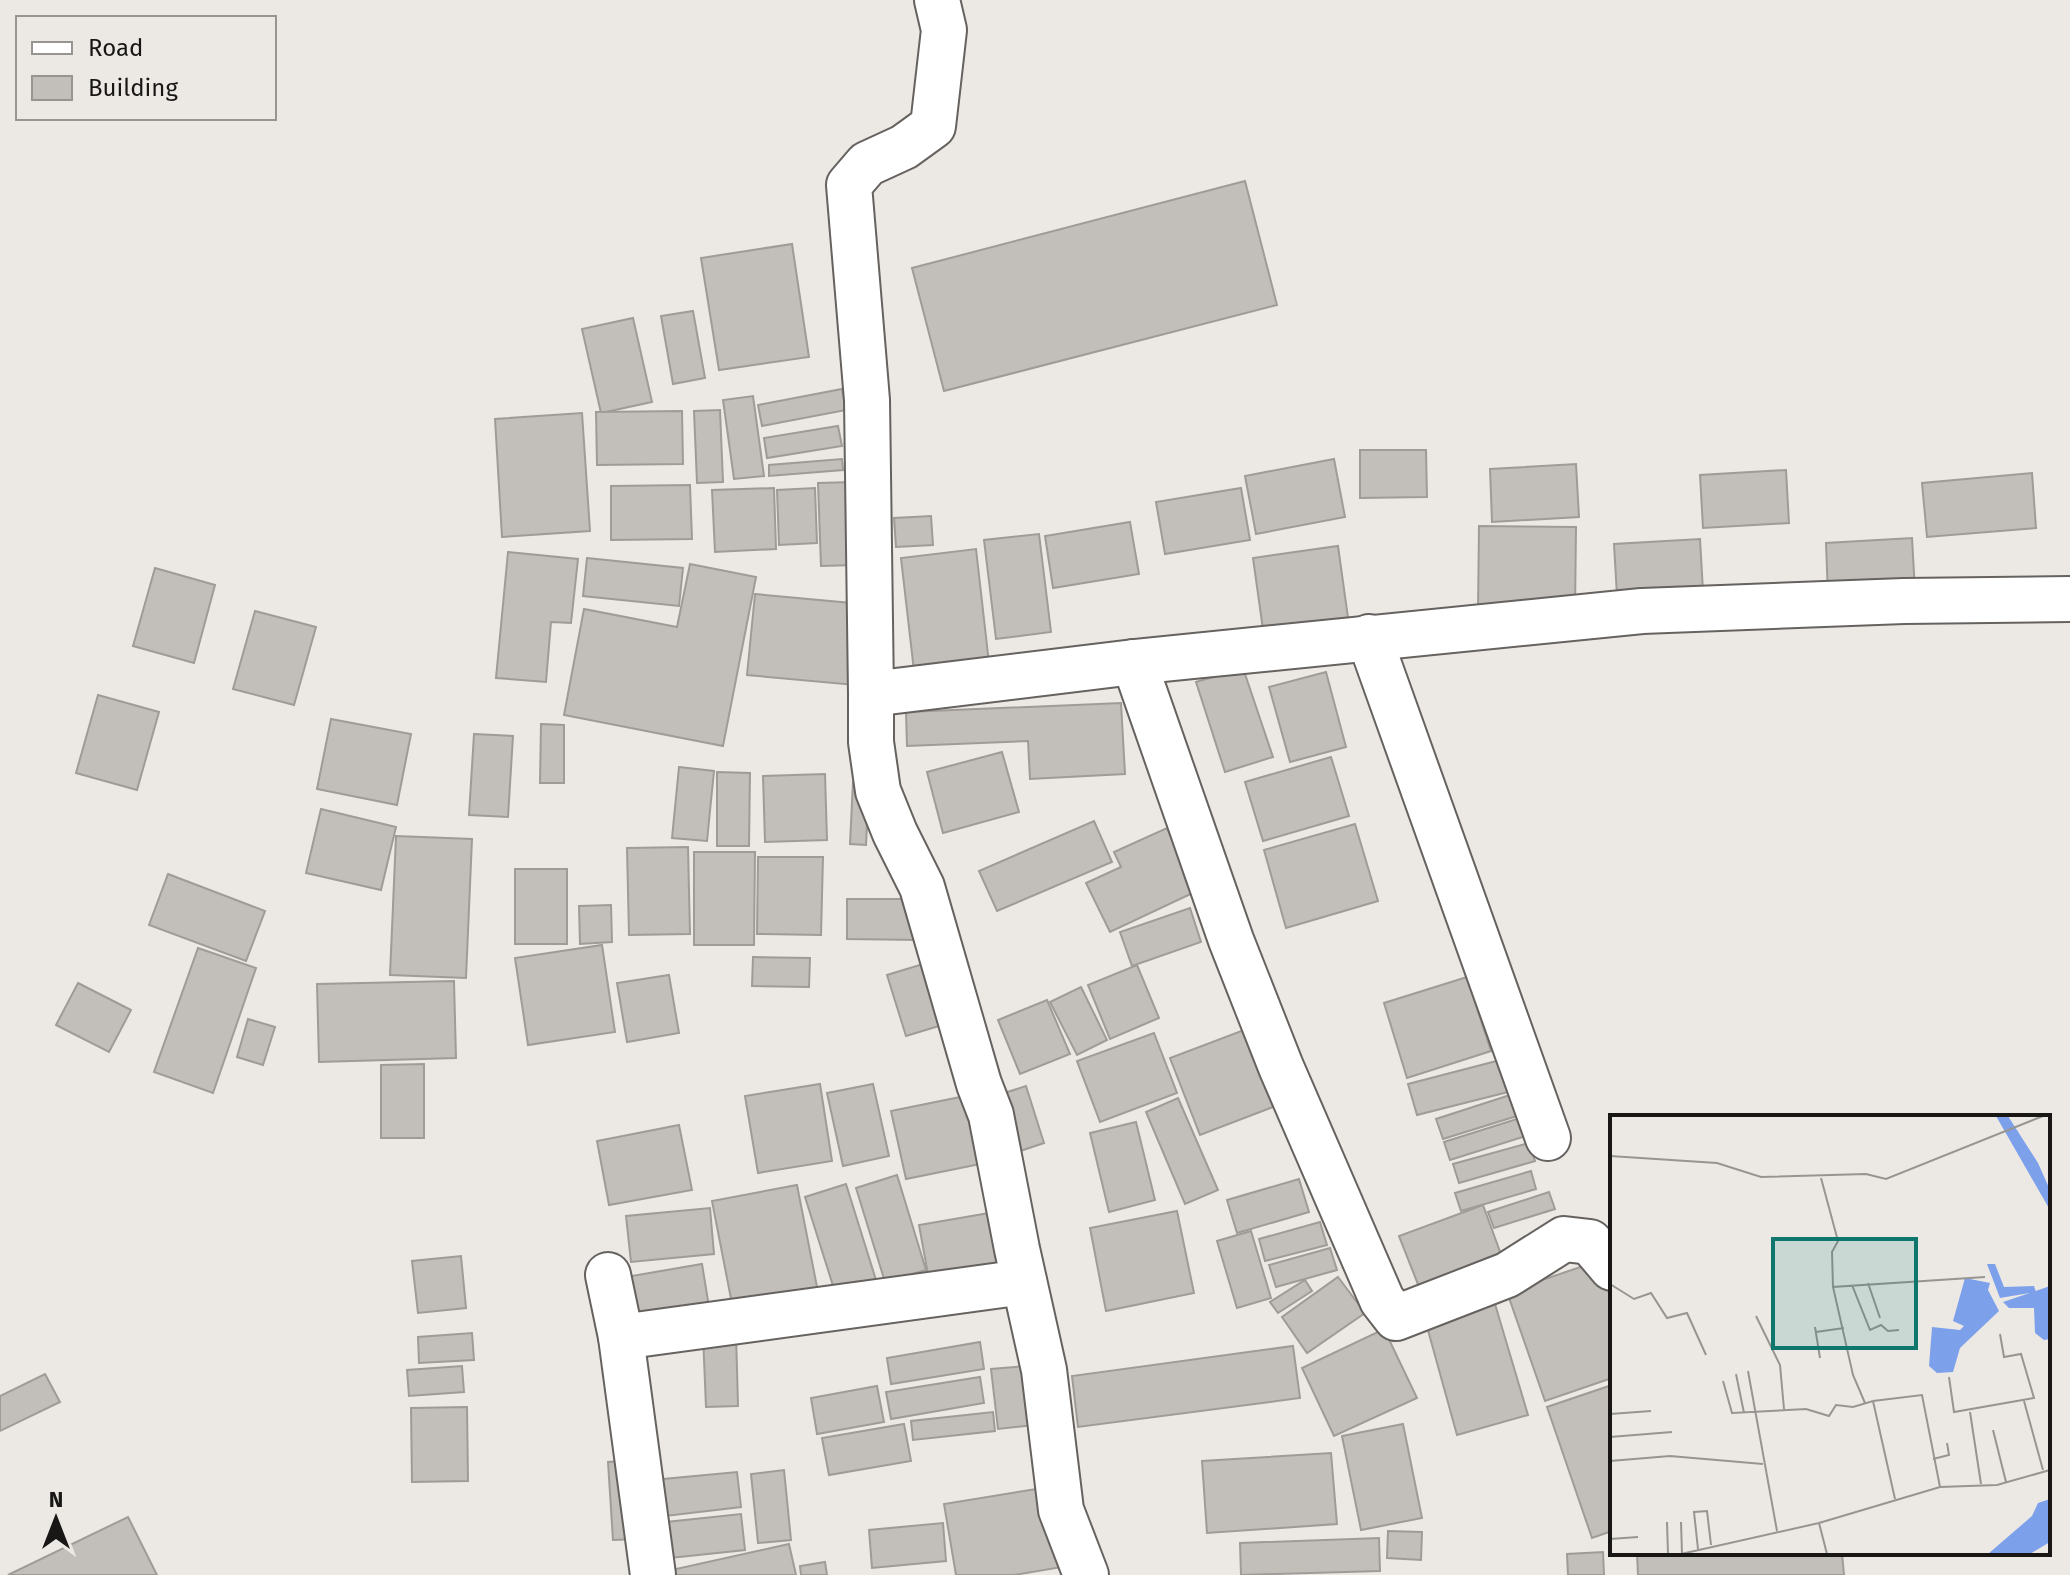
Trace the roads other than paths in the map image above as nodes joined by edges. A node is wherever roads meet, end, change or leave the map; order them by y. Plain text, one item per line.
1 (937, 0) edge
2 (2070, 599) edge
3 (1369, 637) junction
4 (1134, 662) junction
5 (871, 694) junction
6 (1548, 1138) dead end
7 (1610, 1266) edge
8 (608, 1275) dead end
9 (1024, 1282) junction
10 (621, 1337) junction
11 (653, 1575) edge
12 (1086, 1575) edge

1 - 5 street
2 - 3 street
3 - 4 street
3 - 6 street
4 - 5 street
4 - 7 street
5 - 9 street
8 - 10 street
9 - 10 street
9 - 12 street
10 - 11 street

